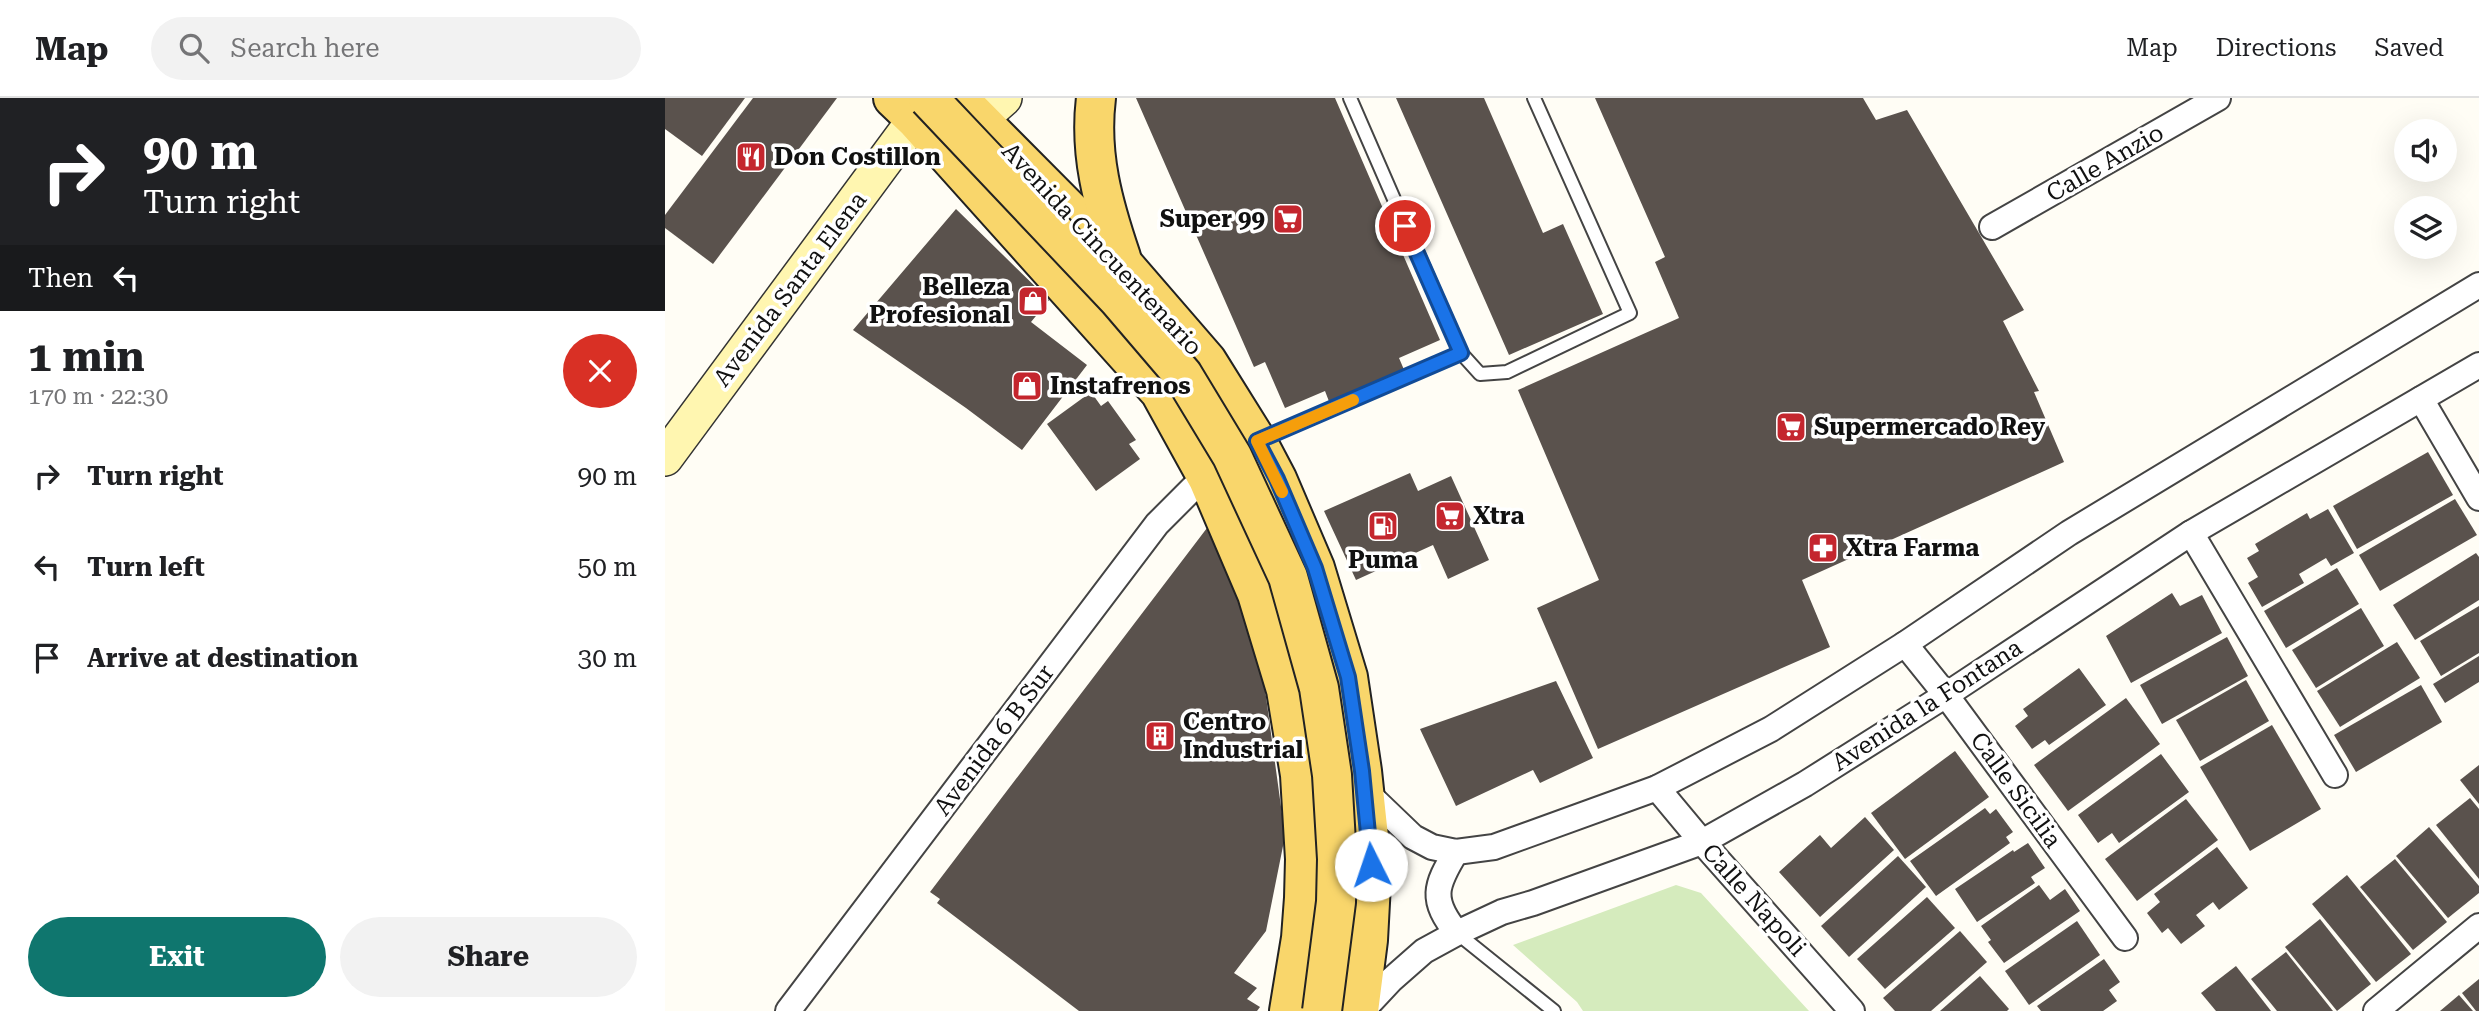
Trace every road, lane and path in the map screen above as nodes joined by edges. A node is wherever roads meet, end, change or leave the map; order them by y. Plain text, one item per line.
1 (1096, 98) edge
2 (1349, 98) edge
3 (1534, 98) edge
4 (2218, 98) edge
5 (917, 104) edge
6 (980, 106) edge
7 (1992, 227) dead end
8 (1124, 265) junction
9 (2479, 285) edge
10 (1461, 353) junction
11 (2479, 365) edge
12 (2421, 399) junction
13 (1257, 441) junction
14 (665, 458) edge
15 (1208, 479) junction
16 (1277, 479) junction
17 (2479, 498) edge
18 (2190, 533) junction
19 (1905, 644) junction
20 (1946, 695) junction
21 (2335, 775) dead end
22 (1657, 788) junction
23 (1364, 790) junction
24 (1702, 842) junction
25 (1456, 852) junction
26 (2479, 926) edge
27 (1457, 933) junction
28 (2125, 938) dead end
29 (788, 1011) edge
30 (1289, 1011) edge
31 (1322, 1011) edge
32 (1360, 1011) edge
33 (1554, 1011) edge
34 (1851, 1011) edge
35 (2376, 1011) edge

1 - 8 main road
2 - 10 lane
3 - 10 lane
4 - 7 street, Calle Anzio
5 - 6 street
5 - 14 street, Avenida Santa Elena
5 - 15 main road, Avenida Cincuentenario
5 - 31 main road, Avenida Cincuentenario, bridge
6 - 8 main road, Avenida Cincuentenario
8 - 13 main road, Avenida Cincuentenario
9 - 19 street
10 - 13 lane
11 - 12 street, Avenida la Fontana
12 - 17 street
12 - 18 street, Avenida la Fontana
13 - 16 main road, Avenida Cincuentenario
15 - 16 main road
15 - 29 street, Avenida 6 B Sur
15 - 30 main road, Avenida Cincuentenario
16 - 23 main road, Avenida Cincuentenario
18 - 20 street, Avenida la Fontana
18 - 21 street
19 - 20 street, Calle Sicilia
19 - 22 street
20 - 24 street, Avenida la Fontana
20 - 28 street, Calle Sicilia
22 - 24 street, Calle Napoli
22 - 25 street
23 - 25 street
23 - 32 main road, Avenida Cincuentenario
24 - 27 street, Avenida la Fontana
24 - 34 street, Calle Napoli
25 - 27 street
26 - 35 street
27 - 32 street, Avenida la Fontana
27 - 33 lane

